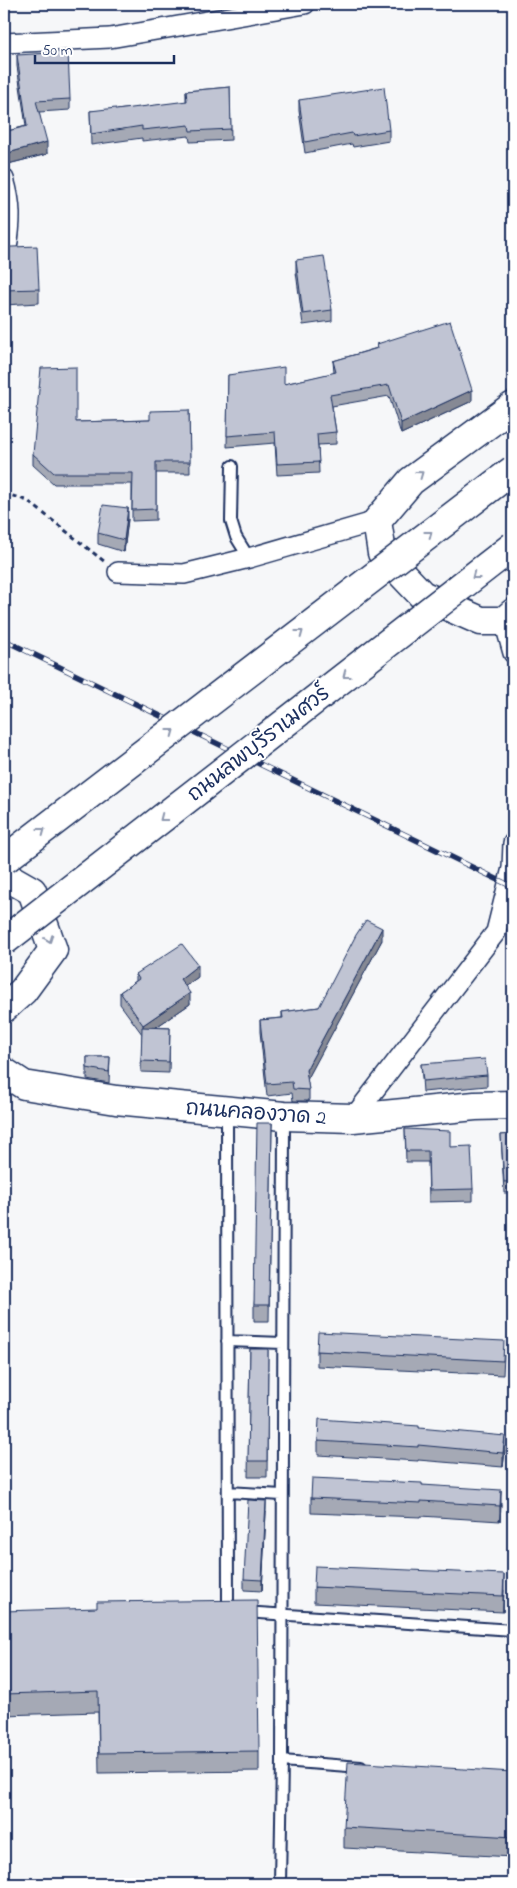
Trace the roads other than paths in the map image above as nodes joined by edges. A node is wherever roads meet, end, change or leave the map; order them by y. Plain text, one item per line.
1 (305, 4) edge
2 (4, 43) edge
3 (4, 180) edge
4 (7, 248) edge
5 (513, 406) edge
6 (232, 466) dead end
7 (513, 470) edge
8 (377, 521) junction
9 (513, 546) edge
10 (249, 558) junction
11 (118, 572) road end
12 (509, 617) edge
13 (513, 653) edge
14 (513, 843) edge
15 (4, 860) edge
16 (513, 868) edge
17 (4, 875) edge
18 (4, 941) edge
19 (4, 1008) edge
20 (4, 1072) edge
21 (513, 1105) edge
22 (227, 1110) junction
23 (284, 1116) junction
24 (353, 1118) junction
25 (227, 1341) junction
26 (283, 1343) junction
27 (228, 1492) junction
28 (282, 1495) junction
29 (282, 1616) junction
30 (513, 1630) edge
31 (282, 1761) junction
32 (369, 1768) edge
33 (280, 1884) edge

1 - 2 street
3 - 4 street
8 -> 5 main road
6 - 10 lane
15 -> 7 main road, bridge
8 - 10 street
8 - 12 main road
9 -> 18 main road, ถนนลพบุรีราเมศวร์, bridge
10 - 11 street
12 - 13 street
14 - 16 street
16 - 24 street
17 -> 19 main road
20 - 22 main road, ถนนคลองวาด 2
21 - 24 main road, ถนนคลองวาด 2
22 - 23 main road, ถนนคลองวาด 2
22 - 25 lane
23 - 24 main road, ถนนคลองวาด 2
23 - 26 lane
25 - 26 lane
25 - 27 lane
26 - 28 lane
27 - 28 lane
27 - 29 lane
28 - 29 lane
29 - 30 lane
29 - 31 lane
31 - 32 lane
31 - 33 lane

